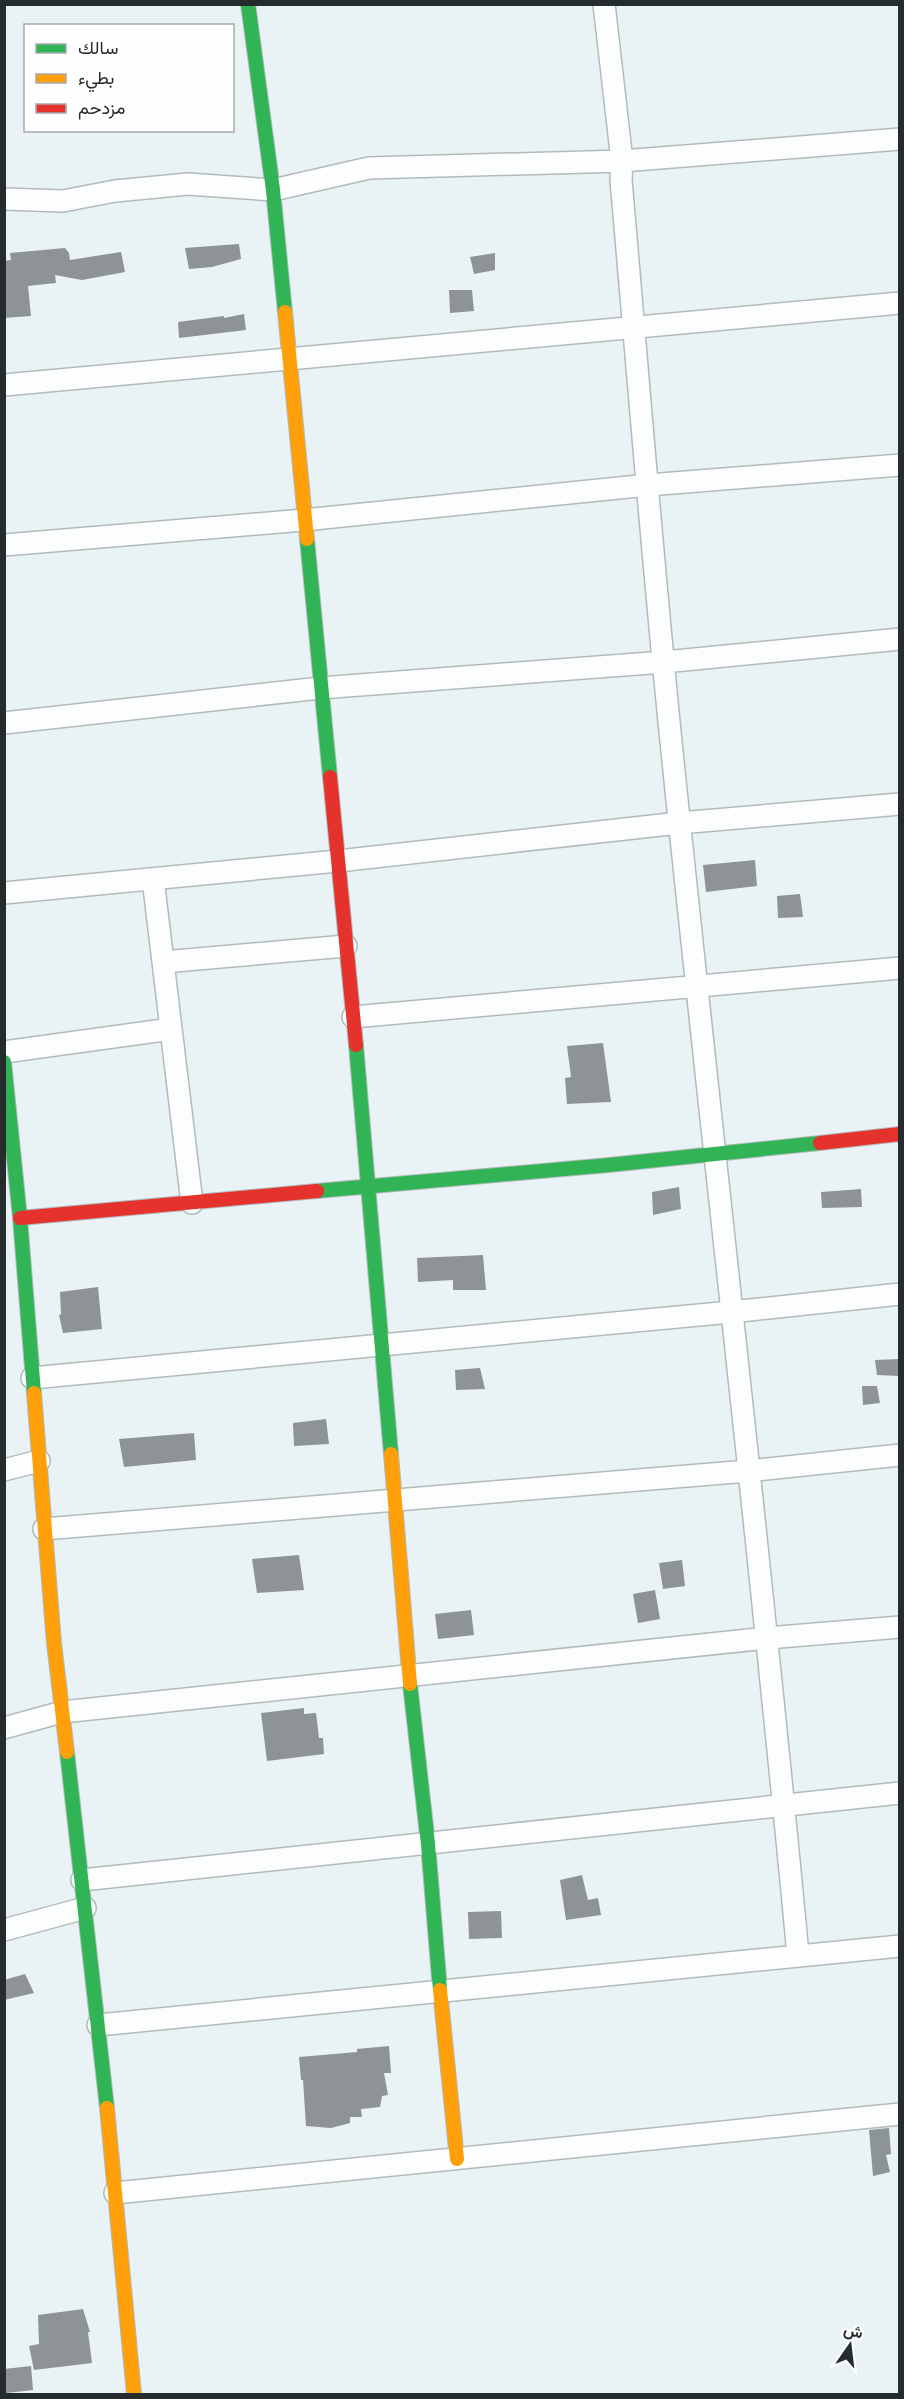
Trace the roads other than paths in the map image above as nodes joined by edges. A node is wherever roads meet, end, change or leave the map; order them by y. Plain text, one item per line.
1 (248, 4) edge
2 (604, 4) edge
3 (900, 139) edge
4 (622, 160) junction
5 (273, 190) junction
6 (4, 199) edge
7 (900, 303) edge
8 (634, 328) junction
9 (289, 360) junction
10 (4, 385) edge
11 (900, 465) edge
12 (648, 485) junction
13 (304, 520) junction
14 (4, 544) edge
15 (900, 639) edge
16 (664, 662) junction
17 (320, 688) junction
18 (4, 723) edge
19 (900, 804) edge
20 (680, 823) junction
21 (338, 861) junction
22 (153, 879) junction
23 (4, 893) edge
24 (346, 946) junction
25 (163, 962) junction
26 (900, 968) edge
27 (697, 987) junction
28 (353, 1017) junction
29 (171, 1029) junction
30 (4, 1052) edge
31 (4, 1062) edge
32 (900, 1134) edge
33 (714, 1153) junction
34 (370, 1186) junction
35 (192, 1203) junction
36 (20, 1218) junction
37 (900, 1294) edge
38 (731, 1312) junction
39 (384, 1345) junction
40 (32, 1378) junction
41 (900, 1455) edge
42 (39, 1461) junction
43 (4, 1470) edge
44 (748, 1471) junction
45 (395, 1500) junction
46 (44, 1528) junction
47 (900, 1627) edge
48 (767, 1638) junction
49 (409, 1676) junction
50 (62, 1712) junction
51 (4, 1728) edge
52 (900, 1793) edge
53 (784, 1806) junction
54 (428, 1844) junction
55 (82, 1881) junction
56 (85, 1908) junction
57 (4, 1930) edge
58 (900, 1946) edge
59 (798, 1955) junction
60 (440, 1991) junction
61 (98, 2025) junction
62 (900, 2114) edge
63 (458, 2159) junction
64 (115, 2193) junction
65 (134, 2394) edge

1 - 5 street
2 - 4 street
3 - 4 street
4 - 5 street
4 - 8 street
5 - 6 street
5 - 9 street
7 - 8 street
8 - 9 street
8 - 12 street
9 - 10 street
9 - 13 street
11 - 12 street
12 - 13 street
12 - 16 street
13 - 14 street
13 - 17 street
15 - 16 street
16 - 17 street
16 - 20 street
17 - 18 street
17 - 21 street
19 - 20 street
20 - 21 street
20 - 27 street
21 - 22 street
21 - 24 street
22 - 23 street
22 - 25 street
24 - 25 street
24 - 28 street
25 - 29 street
26 - 27 street
27 - 28 street
27 - 33 street
28 - 34 street
29 - 30 street
29 - 35 street
31 - 36 street
32 - 33 street
33 - 34 street
33 - 38 street
34 - 35 street
34 - 39 street
35 - 36 street
36 - 40 street
37 - 38 street
38 - 39 street
38 - 44 street
39 - 40 street
39 - 45 street
40 - 42 street
41 - 44 street
42 - 43 street
42 - 46 street
44 - 45 street
44 - 48 street
45 - 46 street
45 - 49 street
46 - 50 street
47 - 48 street
48 - 49 street
48 - 53 street
49 - 50 street
49 - 54 street
50 - 51 street
50 - 55 street
52 - 53 street
53 - 54 street
53 - 59 street
54 - 55 street
54 - 60 street
55 - 56 street
56 - 57 street
56 - 61 street
58 - 59 street
59 - 60 street
60 - 61 street
60 - 63 street
61 - 64 street
62 - 63 street
63 - 64 street
64 - 65 street

